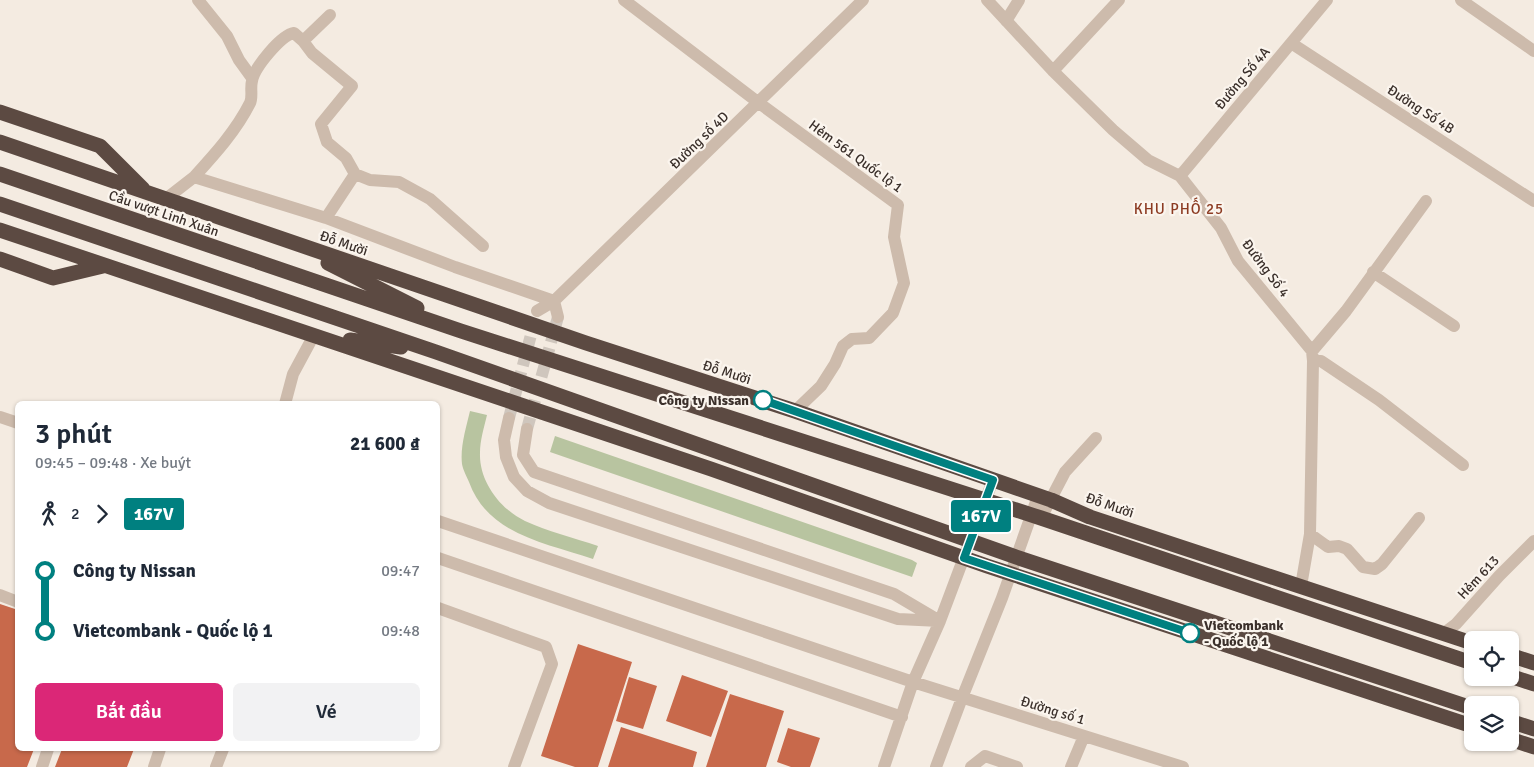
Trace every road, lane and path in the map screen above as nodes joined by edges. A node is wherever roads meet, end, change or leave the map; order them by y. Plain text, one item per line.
1 (198, 0) edge
2 (624, 0) edge
3 (863, 0) edge
4 (987, 0) edge
5 (1019, 0) edge
6 (1119, 0) edge
7 (1327, 0) edge
8 (1461, 0) edge
9 (330, 15) dead end
10 (1006, 21) junction
11 (303, 41) junction
12 (1291, 43) junction
13 (1534, 51) edge
14 (1053, 71) junction
15 (252, 78) junction
16 (759, 103) junction
17 (0, 112) edge
18 (0, 142) edge
19 (0, 174) edge
20 (355, 174) junction
21 (1180, 176) junction
22 (194, 178) junction
23 (145, 191) junction
24 (166, 198) junction
25 (1426, 201) dead end
26 (1534, 201) edge
27 (0, 204) edge
28 (326, 218) junction
29 (0, 230) edge
30 (281, 238) junction
31 (483, 246) dead end
32 (0, 259) edge
33 (103, 266) junction
34 (1373, 272) junction
35 (554, 301) junction
36 (537, 311) tunnel mouth
37 (558, 316) tunnel mouth
38 (1454, 326) dead end
39 (460, 331) junction
40 (314, 335) junction
41 (436, 352) junction
42 (1313, 356) junction
43 (286, 401) edge
44 (795, 411) junction
45 (0, 417) edge
46 (509, 418) tunnel mouth
47 (15, 421) edge
48 (527, 429) tunnel mouth
49 (1096, 438) dead end
50 (1463, 465) dead end
51 (993, 480) junction
52 (1044, 498) junction
53 (986, 500) junction
54 (1036, 516) junction
55 (1418, 518) dead end
56 (440, 522) edge
57 (1310, 534) junction
58 (970, 541) junction
59 (1534, 541) edge
60 (1016, 557) junction
61 (964, 558) junction
62 (440, 559) edge
63 (1011, 574) junction
64 (1300, 586) junction
65 (0, 595) edge
66 (15, 601) edge
67 (440, 609) edge
68 (940, 621) junction
69 (1444, 633) junction
70 (1464, 640) edge
71 (1519, 658) edge
72 (1464, 660) edge
73 (1534, 663) edge
74 (1519, 679) edge
75 (913, 682) junction
76 (1534, 684) edge
77 (962, 698) junction
78 (1464, 705) edge
79 (902, 717) junction
80 (1464, 723) edge
81 (1519, 724) edge
82 (1534, 729) edge
83 (1084, 736) junction
84 (1519, 742) edge
85 (1534, 747) edge
86 (47, 751) edge
87 (159, 751) edge
88 (222, 751) edge
89 (42, 767) edge
90 (154, 767) edge
91 (216, 767) edge
92 (514, 767) edge
93 (884, 767) edge
94 (936, 767) edge
95 (971, 767) edge
96 (1016, 767) edge
97 (1071, 767) edge
98 (1183, 767) edge

1 - 15 street
2 - 16 street
3 - 16 street, Đường số 4D
4 - 10 street, Đường Số 4
5 - 10 street
6 - 14 street
7 - 12 street, Đường Số 4A
8 - 13 street
9 - 11 street
10 - 14 street, Đường Số 4
11 - 15 street
11 - 20 street
12 - 21 street, Đường Số 4A
12 - 26 street, Đường Số 4B
14 - 21 street, Đường Số 4
15 - 22 street
16 - 35 street, Đường số 4D
16 - 44 street, Hẻm 561 Quốc lộ 1
17 - 23 highway
18 - 23 highway, Đỗ Mười
19 - 39 highway, Cầu vượt Linh Xuân
20 - 28 street
20 - 31 street
21 - 42 street, Đường Số 4
22 - 24 street
22 - 28 street
23 - 24 highway, Đỗ Mười
24 - 30 highway, Đỗ Mười
25 - 34 street
27 - 41 highway
28 - 35 street
29 - 33 highway
30 - 39 highway
30 - 44 highway, Đỗ Mười
32 - 33 highway
33 - 40 highway
34 - 38 street
34 - 42 street
35 - 36 street, Đường số 4D
35 - 37 street
39 - 53 highway
40 - 41 highway
40 - 43 street
40 - 61 highway
41 - 58 highway
42 - 50 street
42 - 57 street
44 - 51 highway, Đỗ Mười
45 - 47 street
46 - 68 street
48 - 68 street
49 - 52 street
51 - 52 highway, Đỗ Mười
51 - 53 street
52 - 54 street
52 - 64 highway, Đỗ Mười
53 - 54 highway
53 - 58 street
54 - 60 street
54 - 72 highway
55 - 57 street
56 - 75 street, Đường số 1
57 - 64 street
58 - 60 highway
58 - 61 street
59 - 69 street, Hẻm 613
60 - 63 street
60 - 78 highway
61 - 63 highway
61 - 68 street
62 - 79 street
63 - 77 street
63 - 80 highway
64 - 69 highway, Đỗ Mười
65 - 66 street
67 - 92 street
68 - 75 street
69 - 70 highway, Đỗ Mười
71 - 73 highway
74 - 76 highway
75 - 77 street, Đường số 1
75 - 79 street
77 - 83 street, Đường số 1
77 - 94 street
79 - 93 street
81 - 82 highway
83 - 97 street
83 - 98 street, Đường số 1
84 - 85 highway
86 - 89 street
87 - 90 street
88 - 91 street
95 - 96 street

